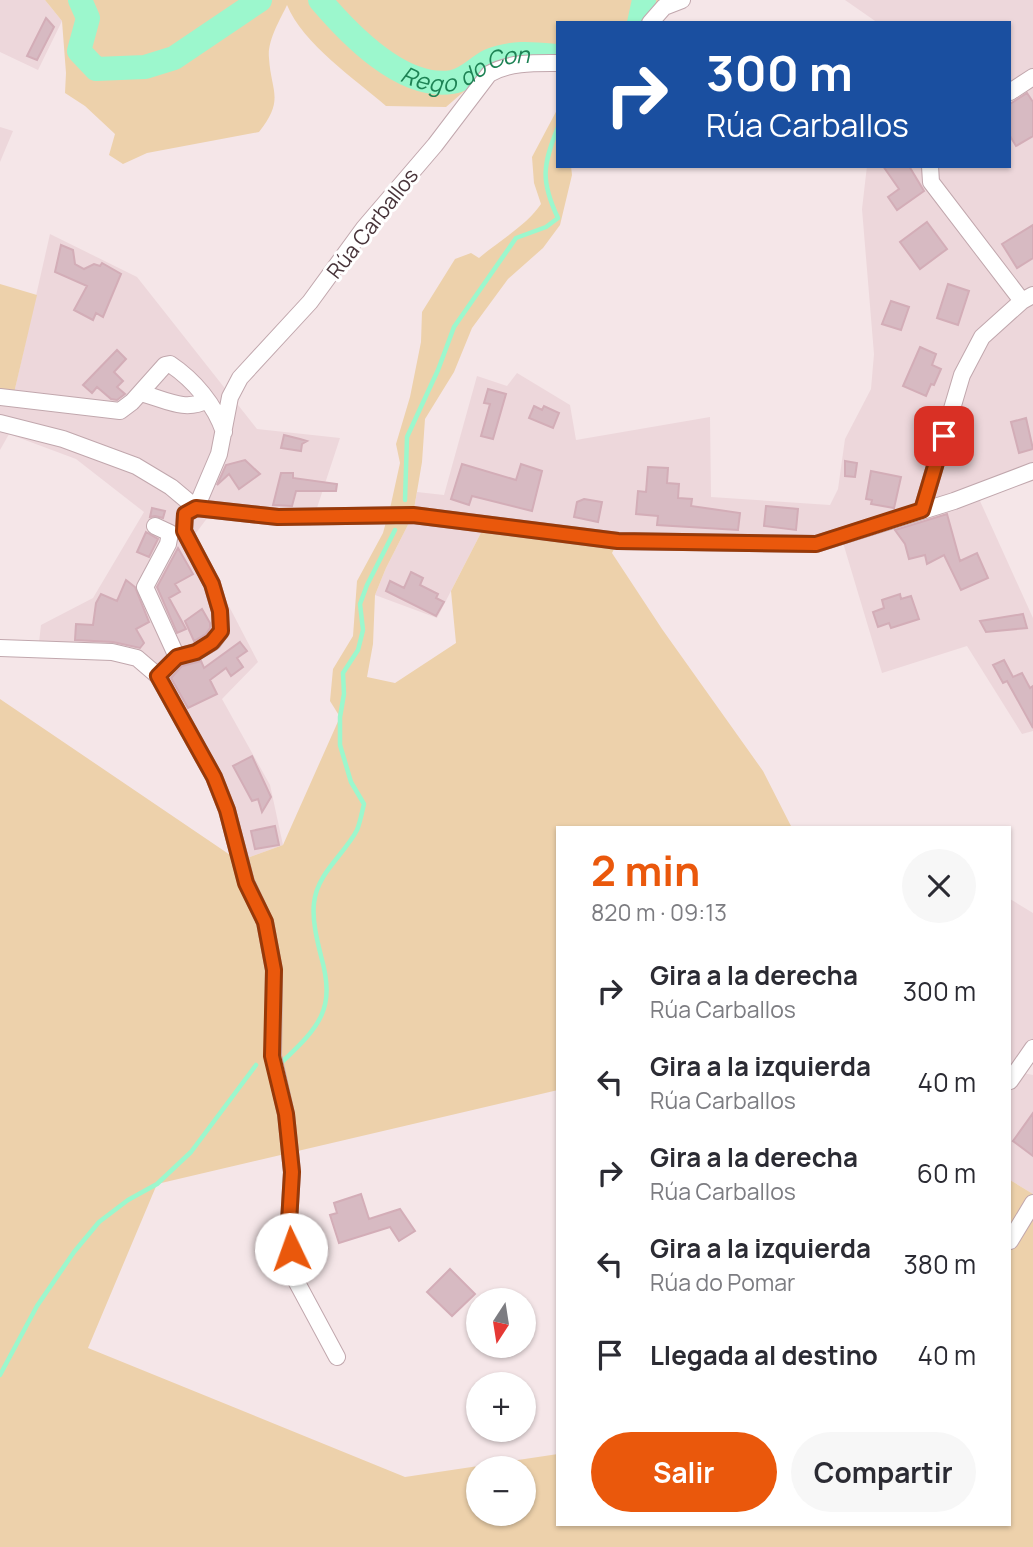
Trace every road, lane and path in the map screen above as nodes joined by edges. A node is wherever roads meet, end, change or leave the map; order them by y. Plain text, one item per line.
1 (682, 0) edge
2 (652, 21) edge
3 (556, 62) edge
4 (1033, 77) edge
5 (1011, 91) edge
6 (930, 168) edge
7 (1027, 298) edge
8 (140, 393) junction
9 (0, 397) edge
10 (206, 400) junction
11 (0, 423) edge
12 (224, 432) junction
13 (1033, 471) edge
14 (196, 508) junction
15 (922, 510) junction
16 (155, 526) dead end
17 (0, 648) edge
18 (177, 657) junction
19 (158, 676) junction
20 (1033, 1048) edge
21 (1011, 1080) edge
22 (1033, 1202) edge
23 (1011, 1239) edge
24 (337, 1357) dead end

1 - 2 street
3 - 12 street, Rúa Carballos
4 - 5 street
6 - 7 street
7 - 15 street
8 - 9 street
8 - 10 street
8 - 10 street
10 - 12 street
11 - 14 street
12 - 14 street, Rúa Carballos
13 - 15 street
14 - 15 street
14 - 18 street, Rúa Carballos
16 - 18 street
17 - 19 street
18 - 19 street, Rúa Carballos
19 - 24 street
20 - 21 street
22 - 23 street

